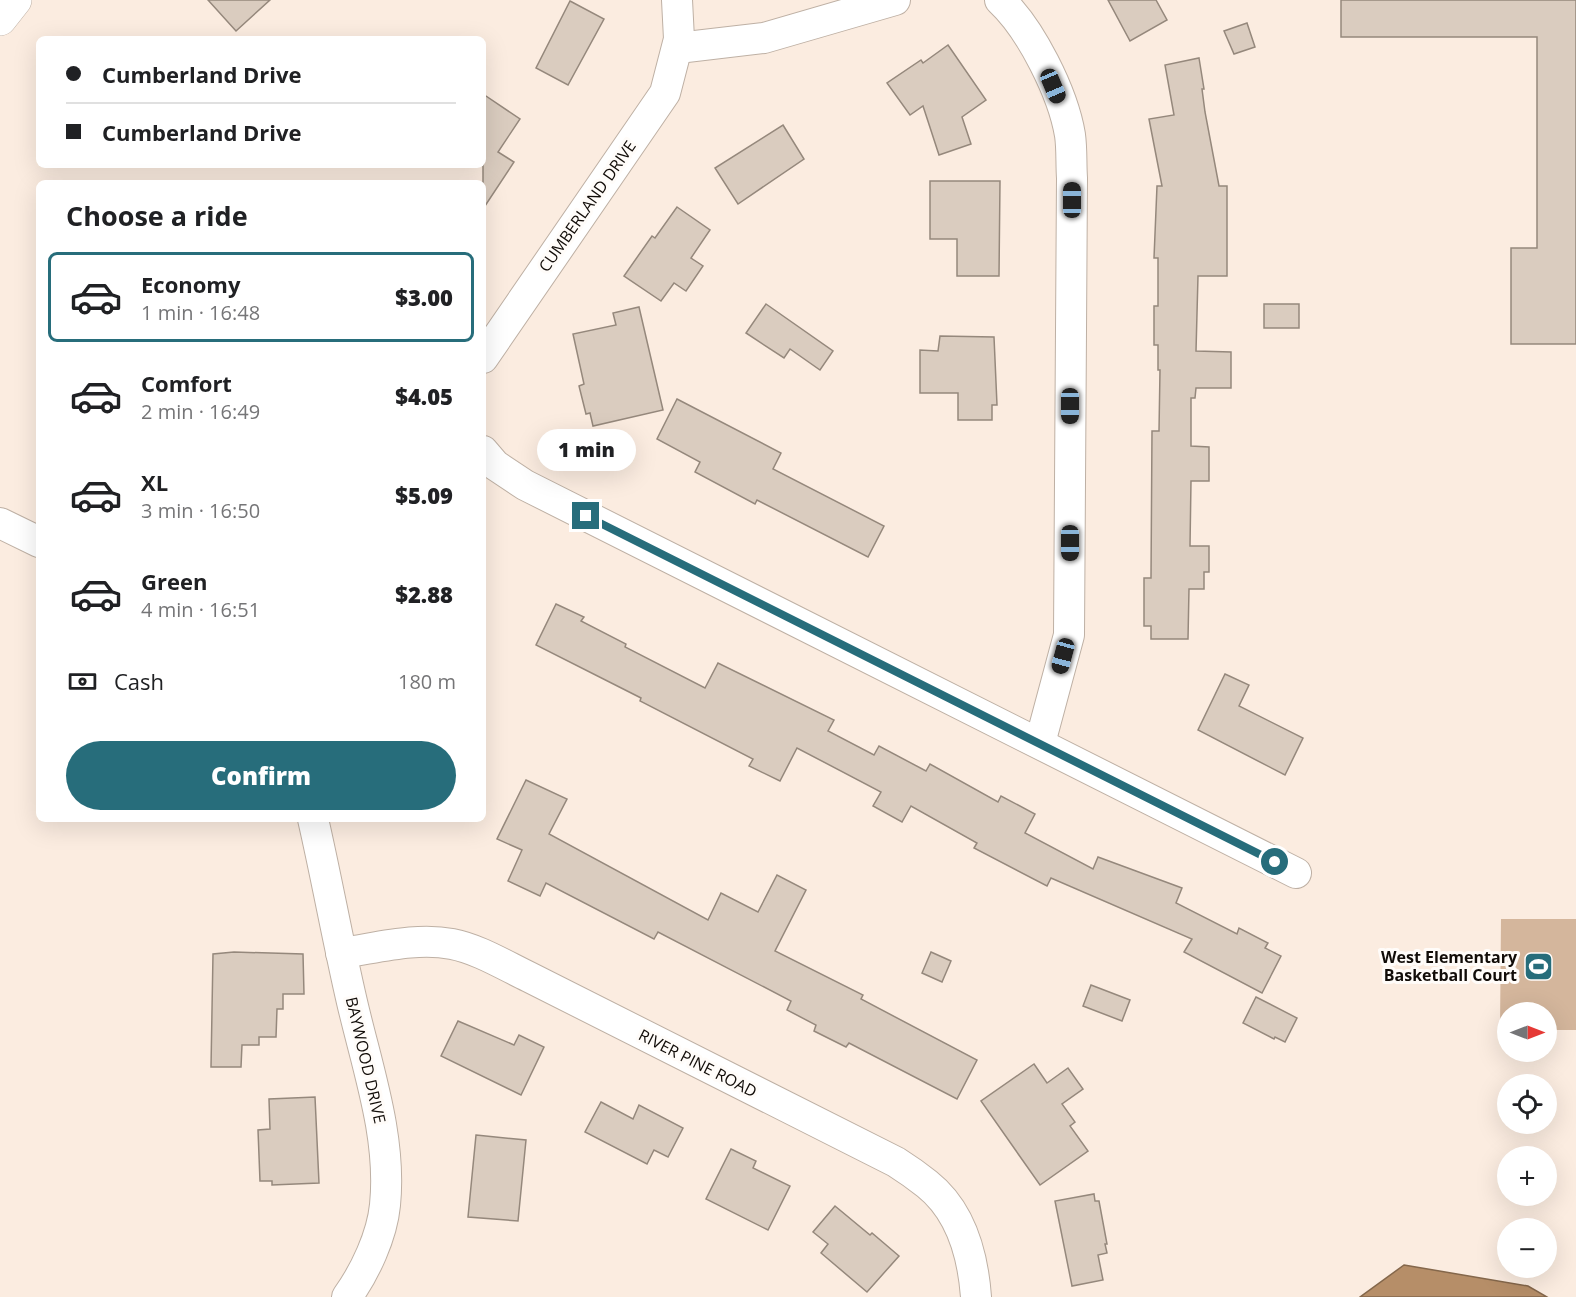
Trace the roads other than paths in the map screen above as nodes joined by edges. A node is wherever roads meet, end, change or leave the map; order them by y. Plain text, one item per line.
1 (15, 0) edge
2 (677, 0) edge
3 (895, 0) edge
4 (1000, 0) edge
5 (0, 19) edge
6 (678, 48) junction
7 (486, 354) edge
8 (486, 454) edge
9 (0, 523) edge
10 (36, 541) edge
11 (1040, 743) junction
12 (314, 822) edge
13 (1296, 873) dead end
14 (341, 953) junction
15 (347, 1297) edge
16 (976, 1297) edge

1 - 5 street
2 - 6 street, CUMBERLAND DRIVE
3 - 6 street
4 - 11 street
6 - 7 street, CUMBERLAND DRIVE
8 - 11 street
9 - 10 street
11 - 13 street
12 - 14 street, BAYWOOD DRIVE
14 - 15 street, BAYWOOD DRIVE
14 - 16 street, RIVER PINE ROAD

